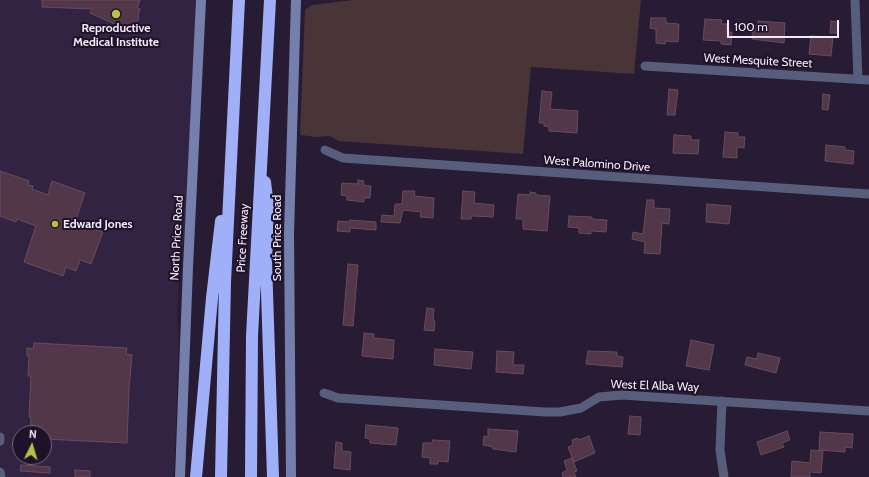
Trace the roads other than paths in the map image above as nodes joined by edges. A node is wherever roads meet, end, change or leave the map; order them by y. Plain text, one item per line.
1 (201, 0) edge
2 (239, 0) edge
3 (270, 0) edge
4 (296, 0) edge
5 (855, 0) edge
6 (645, 66) dead end
7 (858, 79) junction
8 (869, 80) edge
9 (232, 141) junction
10 (261, 149) junction
11 (325, 150) dead end
12 (869, 194) edge
13 (324, 393) dead end
14 (722, 401) junction
15 (869, 411) edge
16 (0, 437) edge
17 (0, 441) edge
18 (0, 472) edge
19 (1, 477) edge
20 (180, 477) edge
21 (196, 477) edge
22 (221, 477) edge
23 (251, 477) edge
24 (273, 477) edge
25 (291, 477) edge
26 (724, 477) edge

1 - 20 main road, North Price Road
2 - 9 highway, Price Freeway
3 - 10 highway, Price Freeway
4 - 25 main road, South Price Road
5 - 7 street
6 - 7 street, West Mesquite Street
7 - 8 street, West Mesquite Street
9 - 21 highway
9 - 22 highway, Price Freeway
10 - 23 highway, Price Freeway
10 - 24 highway
11 - 12 street, West Palomino Drive
13 - 14 street, West El Alba Way
14 - 15 street, West El Alba Way
14 - 26 street
16 - 17 street
18 - 19 street

